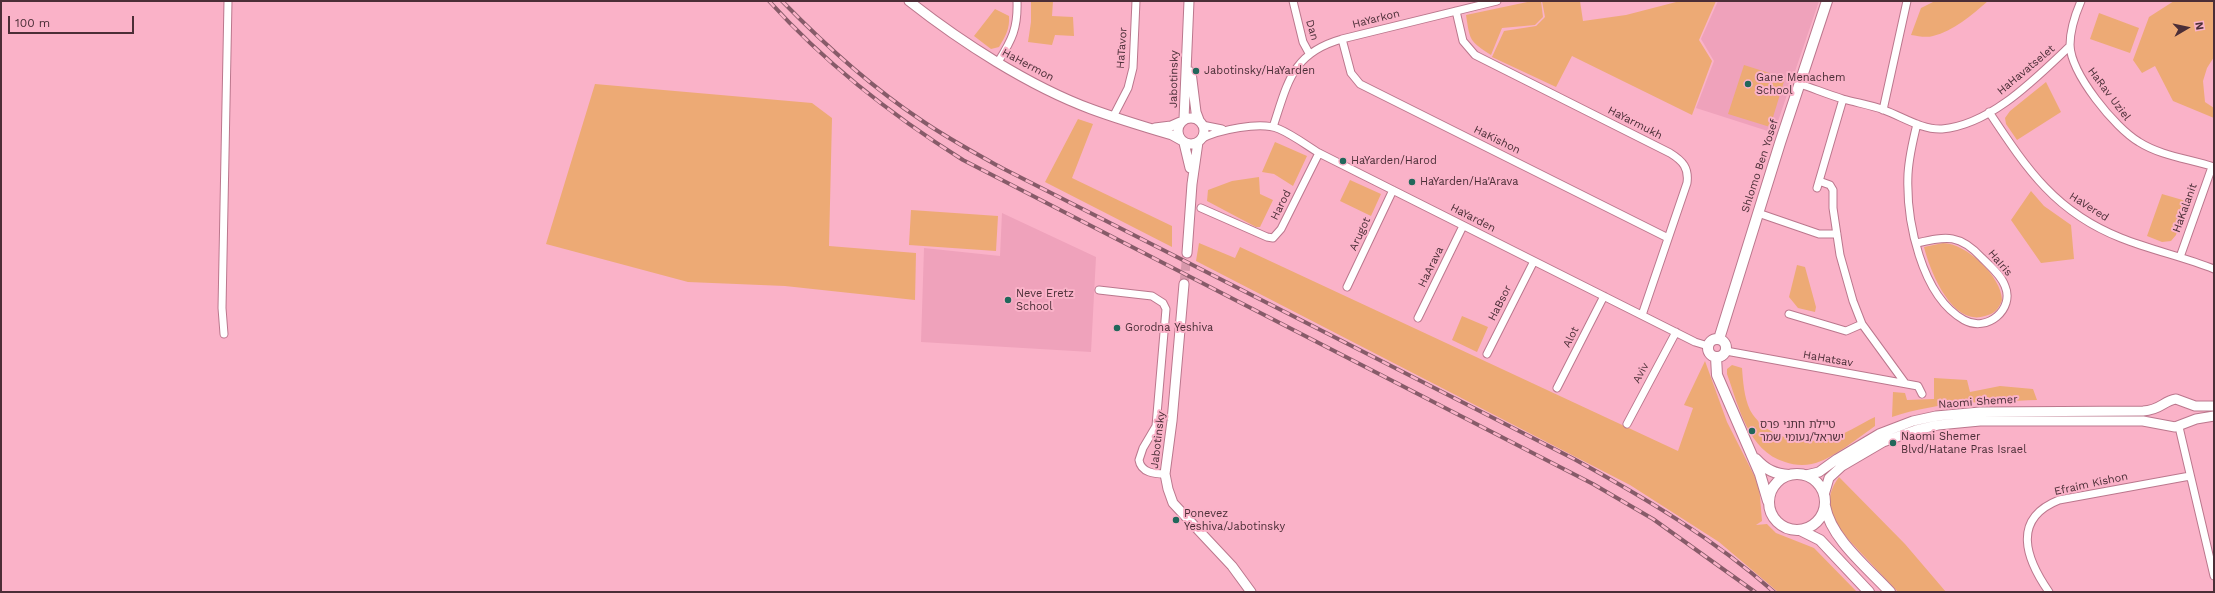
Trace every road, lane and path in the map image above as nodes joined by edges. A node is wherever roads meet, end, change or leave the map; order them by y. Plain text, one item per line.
1 (228, 1) edge
2 (909, 1) edge
3 (1017, 1) edge
4 (1136, 1) edge
5 (1189, 1) edge
6 (1293, 1) edge
7 (1498, 1) edge
8 (1827, 1) edge
9 (1907, 1) edge
10 (2081, 1) edge
11 (1456, 11) junction
12 (1187, 39) junction
13 (1342, 39) junction
14 (2070, 46) junction
15 (1309, 53) junction
16 (998, 62) junction
17 (1800, 84) junction
18 (1843, 99) junction
19 (1883, 110) junction
20 (1988, 112) junction
21 (1114, 117) junction
22 (1182, 121) junction
23 (1201, 122) junction
24 (1917, 124) junction
25 (1273, 127) junction
26 (1146, 128) junction
27 (1226, 130) junction
28 (1199, 141) junction
29 (1183, 142) junction
30 (1319, 153) junction
31 (2213, 167) edge
32 (1819, 181) junction
33 (1192, 184) junction
34 (1817, 188) dead end
35 (1393, 190) junction
36 (1201, 208) dead end
37 (1758, 213) junction
38 (1463, 226) junction
39 (1837, 234) junction
40 (1668, 238) junction
41 (1917, 243) junction
42 (1187, 253) tunnel mouth
43 (2180, 257) junction
44 (1534, 261) junction
45 (2214, 269) edge
46 (1184, 284) tunnel mouth
47 (1347, 287) dead end
48 (1099, 290) dead end
49 (1604, 296) junction
50 (1789, 314) dead end
51 (1642, 315) junction
52 (1418, 318) dead end
53 (1862, 324) junction
54 (1676, 332) junction
55 (224, 334) dead end
56 (1719, 340) junction
57 (1708, 346) junction
58 (1726, 350) junction
59 (1486, 354) dead end
60 (1716, 357) junction
61 (1905, 383) junction
62 (1557, 388) dead end
63 (1922, 394) dead end
64 (2184, 401) junction
65 (2165, 404) junction
66 (2214, 406) edge
67 (2214, 416) edge
68 (1627, 424) dead end
69 (2168, 425) junction
70 (2182, 425) junction
71 (1746, 442) junction
72 (1165, 474) junction
73 (1790, 475) junction
74 (1806, 475) junction
75 (2190, 476) junction
76 (1825, 500) junction
77 (1769, 504) junction
78 (1800, 530) junction
79 (2214, 576) edge
80 (1251, 592) edge
81 (1870, 592) edge
82 (1890, 592) edge
83 (2049, 592) edge

1 - 55 street
2 - 16 street, HaHermon
3 - 16 street
4 - 21 street, HaTavor
5 - 12 street, Jabotinsky
6 - 15 street, Dan
7 - 11 street, HaYarkon
8 - 17 main road, Shlomo Ben Yosef
9 - 19 street
10 - 14 street, HaRav Uziel
11 - 13 street, HaYarkon
11 - 40 street, HaYarmukh
12 - 22 street, Jabotinsky
12 - 23 street, Jabotinsky
13 - 15 street, HaYarkon
13 - 40 street, HaKishon
14 - 20 street, HaHavatselet
14 - 31 street, HaRav Uziel
15 - 25 street, Dan
16 - 21 street, HaHermon
17 - 18 street, HaHavatselet
17 - 37 main road, Shlomo Ben Yosef
18 - 19 street, HaHavatselet
18 - 32 street
19 - 24 street, HaHavatselet
20 - 24 street, HaHavatselet
20 - 43 street, HaVered
21 - 26 street, HaHermon
22 - 23 street
22 - 26 street, HaHermon
22 - 29 street
23 - 27 street
23 - 28 street
24 - 41 street, HaIris
25 - 27 street
25 - 30 street, HaYarden
26 - 29 street, HaHermon
27 - 28 street
28 - 29 street
28 - 33 street
29 - 33 street
30 - 35 street, HaYarden
30 - 36 street, Harod
31 - 43 street, HaKalanit
32 - 34 street
32 - 39 street
33 - 42 street
35 - 38 street, HaYarden
35 - 47 street, Arugot
37 - 39 street
37 - 56 main road, Shlomo Ben Yosef
38 - 44 street, HaYarden
38 - 52 street, HaArava
39 - 53 street
40 - 51 street, HaYarmukh
41 - 41 street, HaIris
43 - 45 street, HaVered
44 - 49 street, HaYarden
44 - 59 street, HaBsor
46 - 72 street, Jabotinsky
48 - 72 street
49 - 51 street, HaYarden
49 - 62 street, Alot
50 - 53 street
51 - 54 street, HaYarden
53 - 61 street
54 - 57 street, HaYarden
54 - 68 street, Aviv
56 - 57 main road
56 - 58 main road
57 - 60 main road
58 - 60 main road
58 - 61 street, HaHatsav
60 - 71 main road
61 - 63 street, HaHatsav
64 - 65 street, Naomi Shemer
64 - 66 street, Naomi Shemer
64 - 70 street
65 - 69 street
65 - 74 street, Naomi Shemer
67 - 70 street, Naomi Shemer
69 - 70 street, Naomi Shemer
69 - 76 street, Naomi Shemer
70 - 75 street
71 - 73 main road
71 - 77 main road
72 - 80 street, Jabotinsky
73 - 74 main road
73 - 77 main road
74 - 76 main road
75 - 79 street
75 - 83 street, Efraim Kishon
76 - 78 main road
76 - 82 main road
77 - 78 main road
78 - 81 main road

